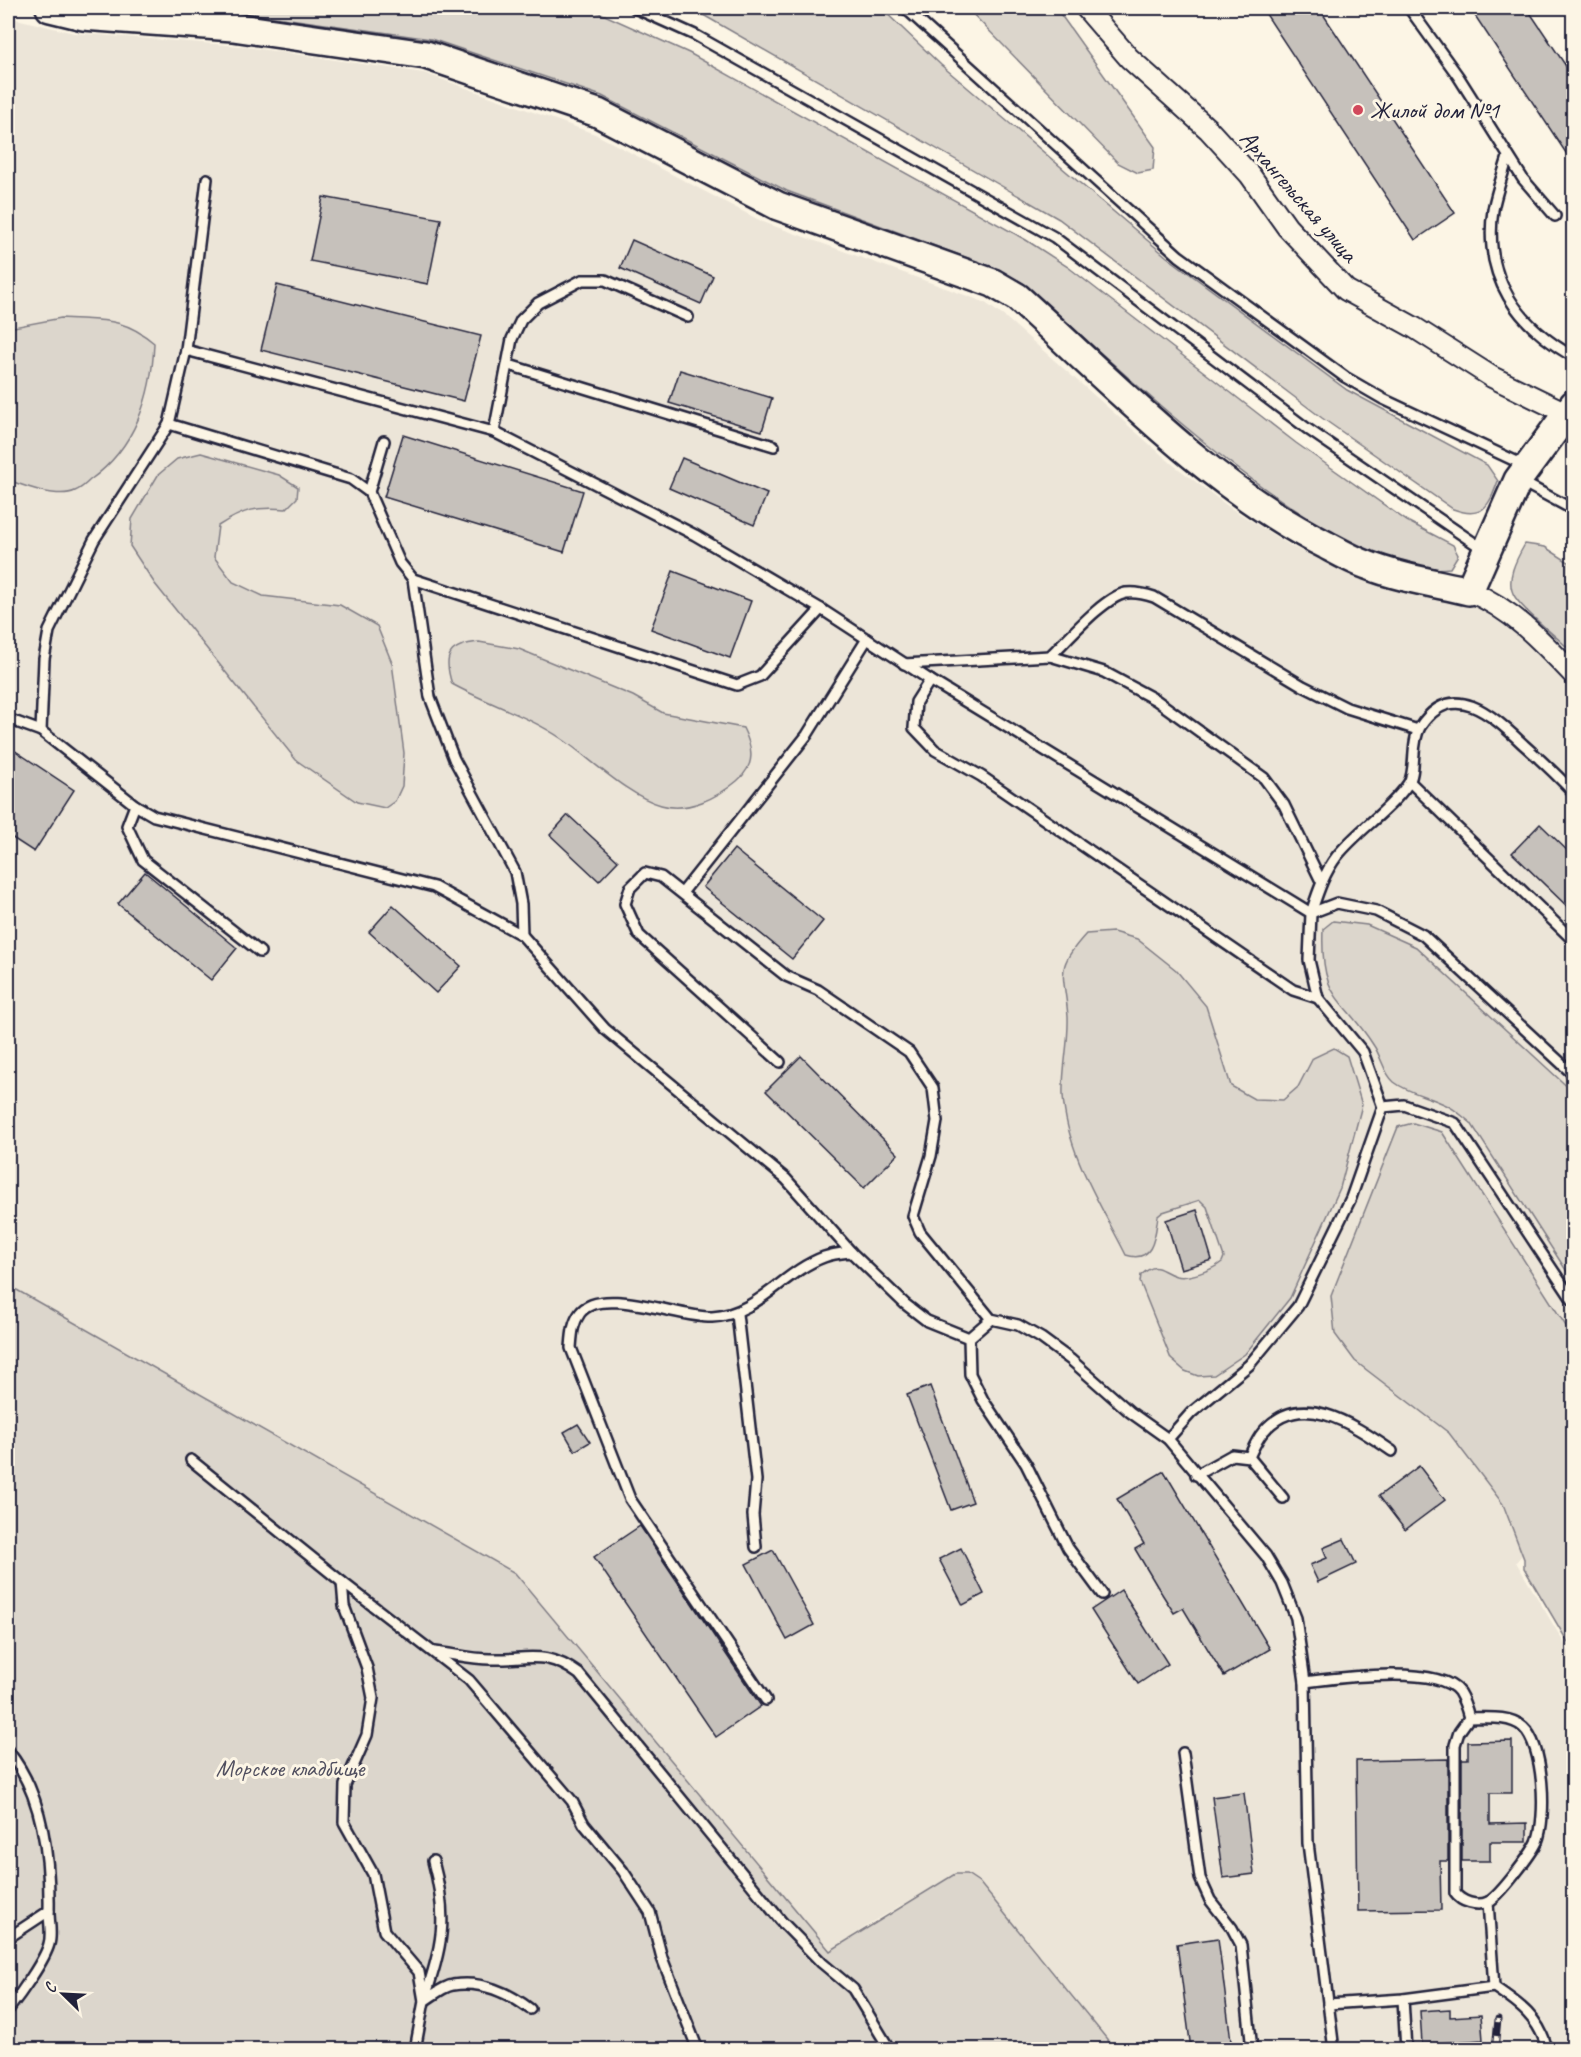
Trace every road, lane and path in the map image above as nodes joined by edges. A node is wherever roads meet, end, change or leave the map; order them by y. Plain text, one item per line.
1 (50, 8) edge
2 (635, 8) edge
3 (905, 8) edge
4 (1086, 8) edge
5 (1409, 8) edge
6 (1508, 157) junction
7 (207, 179) dead end
8 (1555, 216) dead end
9 (688, 317) dead end
10 (186, 350) junction
11 (1574, 357) edge
12 (509, 365) junction
13 (1571, 411) edge
14 (169, 424) junction
15 (494, 432) junction
16 (384, 441) dead end
17 (774, 446) dead end
18 (1522, 473) junction
19 (369, 492) junction
20 (1574, 510) edge
21 (1486, 550) junction
22 (413, 579) junction
23 (1469, 591) junction
24 (821, 609) junction
25 (867, 639) junction
26 (1050, 656) junction
27 (904, 664) junction
28 (1574, 675) edge
29 (930, 680) junction
30 (8, 720) edge
31 (1418, 730) junction
32 (41, 731) junction
33 (1410, 782) junction
34 (1574, 793) edge
35 (135, 805) junction
36 (1321, 881) junction
37 (682, 893) junction
38 (1311, 913) junction
39 (522, 935) junction
40 (1574, 941) edge
41 (260, 952) dead end
42 (1318, 998) junction
43 (780, 1062) dead end
44 (1574, 1076) edge
45 (1383, 1107) junction
46 (850, 1252) junction
47 (1574, 1302) edge
48 (737, 1314) junction
49 (991, 1319) junction
50 (969, 1338) junction
51 (1168, 1439) junction
52 (1392, 1451) dead end
53 (1248, 1457) junction
54 (191, 1460) dead end
55 (1196, 1475) junction
56 (1283, 1498) dead end
57 (756, 1547) dead end
58 (342, 1582) junction
59 (1102, 1594) dead end
60 (432, 1651) junction
61 (1305, 1682) junction
62 (766, 1700) dead end
63 (1469, 1718) junction
64 (8, 1751) edge
65 (1184, 1753) dead end
66 (433, 1861) dead end
67 (1488, 1902) junction
68 (50, 1911) junction
69 (8, 1938) edge
70 (1494, 1987) junction
71 (1403, 1999) junction
72 (424, 2001) junction
73 (1328, 2004) junction
74 (530, 2009) dead end
75 (8, 2010) edge
76 (415, 2049) edge
77 (698, 2049) edge
78 (890, 2049) edge
79 (1252, 2049) edge
80 (1334, 2049) edge
81 (1406, 2049) edge
82 (1547, 2049) edge

1 - 23 main road
2 - 21 lane
3 - 18 lane
4 - 13 street, Архангельская улица
5 - 6 lane
6 - 8 lane
6 - 11 lane
7 - 10 lane
9 - 12 lane
10 - 14 lane
10 - 15 lane
12 - 15 lane
12 - 17 lane
13 - 18 main road
14 - 19 lane
14 - 32 lane
15 - 24 lane
16 - 19 lane
18 - 20 lane
18 - 21 main road
19 - 22 lane
21 - 23 main road
22 - 24 lane
22 - 39 lane
23 - 28 street
24 - 25 lane
25 - 27 lane
25 - 37 lane
26 - 27 lane
26 - 31 lane
26 - 36 lane
27 - 29 lane
29 - 38 lane
29 - 42 lane
30 - 32 lane
31 - 33 lane
31 - 34 lane
32 - 35 lane
33 - 36 lane
33 - 40 lane
35 - 39 lane
35 - 41 lane
36 - 38 lane
37 - 43 lane
37 - 49 lane
38 - 42 lane
38 - 44 lane
39 - 46 lane
42 - 45 lane
45 - 47 lane
45 - 51 lane
46 - 48 lane
46 - 50 lane
48 - 57 lane
48 - 62 lane
49 - 50 lane
49 - 51 lane
50 - 59 lane
51 - 55 lane
52 - 53 lane
53 - 55 lane
53 - 56 lane
54 - 58 lane
55 - 61 lane
58 - 60 lane
58 - 72 lane
60 - 77 lane
60 - 78 lane
61 - 63 lane
61 - 73 lane
63 - 67 lane
63 - 67 lane
64 - 68 lane
65 - 79 lane
66 - 72 lane
67 - 70 lane
68 - 69 lane
68 - 75 lane
70 - 71 lane
70 - 82 lane
71 - 73 lane
71 - 81 lane
72 - 74 lane
72 - 76 lane
73 - 80 lane

